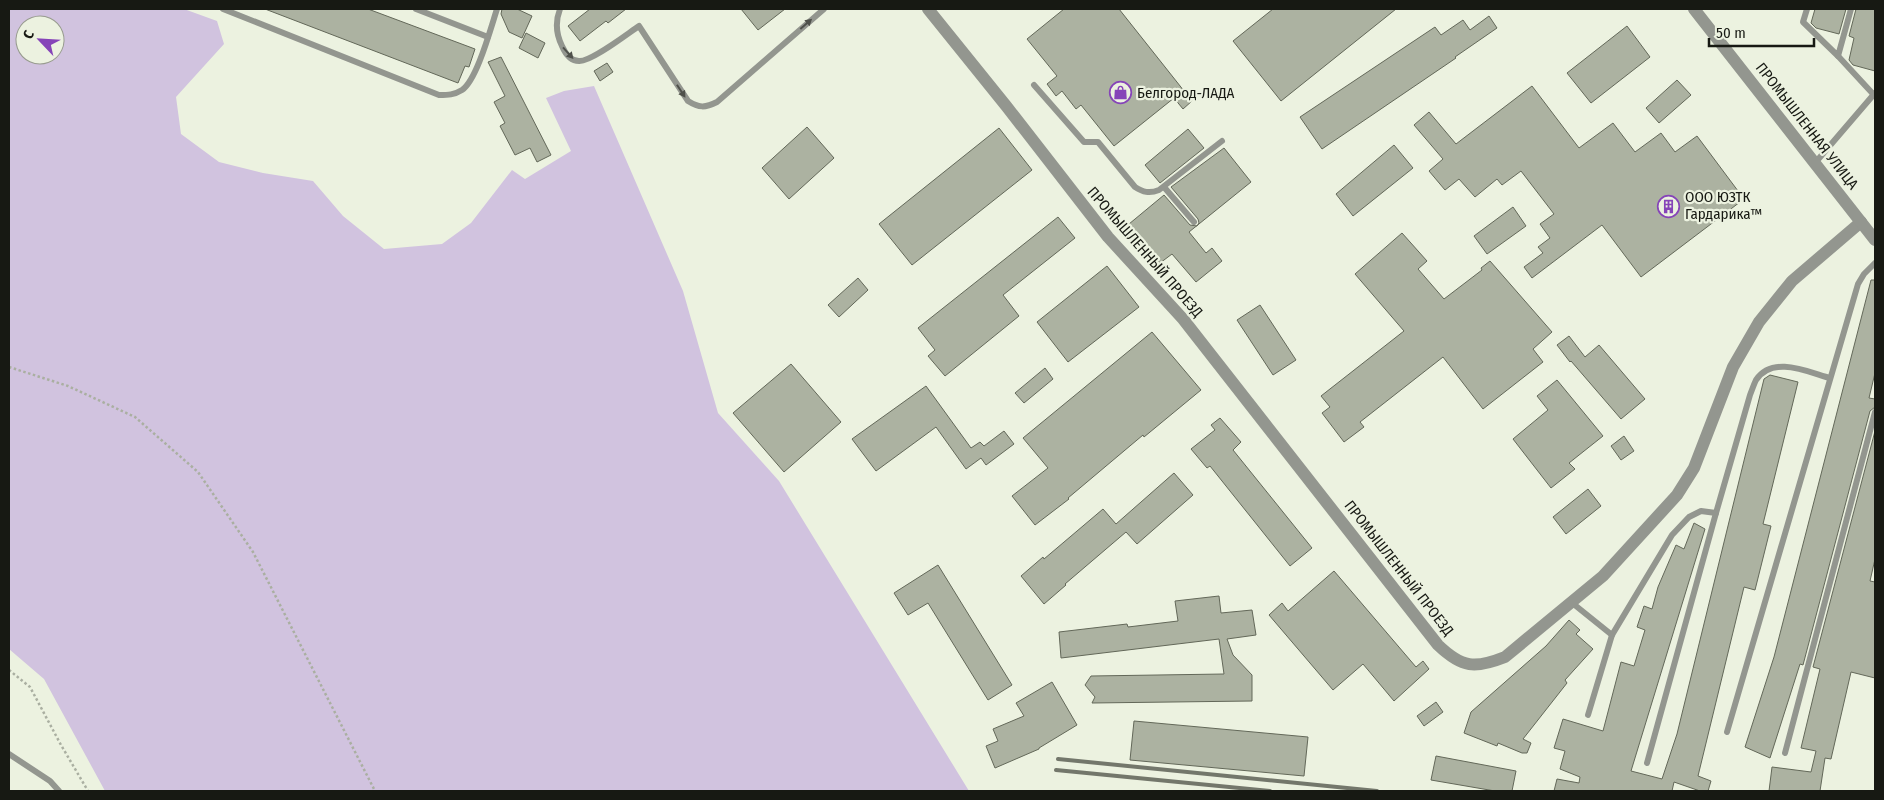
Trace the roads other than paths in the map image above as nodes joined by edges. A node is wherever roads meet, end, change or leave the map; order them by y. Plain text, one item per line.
1 (223, 9) edge
2 (416, 9) edge
3 (497, 9) edge
4 (560, 9) edge
5 (824, 9) edge
6 (928, 9) edge
7 (1694, 9) edge
8 (1807, 9) edge
9 (1851, 9) edge
10 (488, 37) junction
11 (1838, 56) junction
12 (1034, 84) dead end
13 (1875, 94) edge
14 (1222, 141) dead end
15 (1815, 163) junction
16 (1164, 186) junction
17 (1194, 222) dead end
18 (1861, 222) junction
19 (1875, 240) edge
20 (1875, 263) edge
21 (1830, 378) junction
22 (1875, 412) edge
23 (1716, 513) junction
24 (1571, 602) junction
25 (1612, 635) junction
26 (1588, 715) dead end
27 (1727, 732) dead end
28 (1786, 753) dead end
29 (9, 754) edge
30 (1648, 762) dead end
31 (59, 791) edge

1 - 10 lane
2 - 10 lane
3 - 10 lane
4 -> 5 lane
6 - 24 street, ПРОМЫШЛЕННЫЙ ПРОЕЗД
7 - 15 street, ПРОМЫШЛЕННАЯ УЛИЦА
8 - 11 lane
9 - 11 lane
11 - 13 lane
12 - 16 lane
13 - 15 lane
14 - 16 lane
15 - 18 street, ПРОМЫШЛЕННАЯ УЛИЦА
16 - 17 lane
18 - 19 street, ПРОМЫШЛЕННАЯ УЛИЦА
18 - 24 street, ПРОМЫШЛЕННЫЙ ПРОЕЗД
20 - 21 lane
21 - 23 lane
21 - 27 lane
22 - 28 lane
23 - 25 lane
23 - 30 lane
24 - 25 lane
25 - 26 lane
29 - 31 lane

